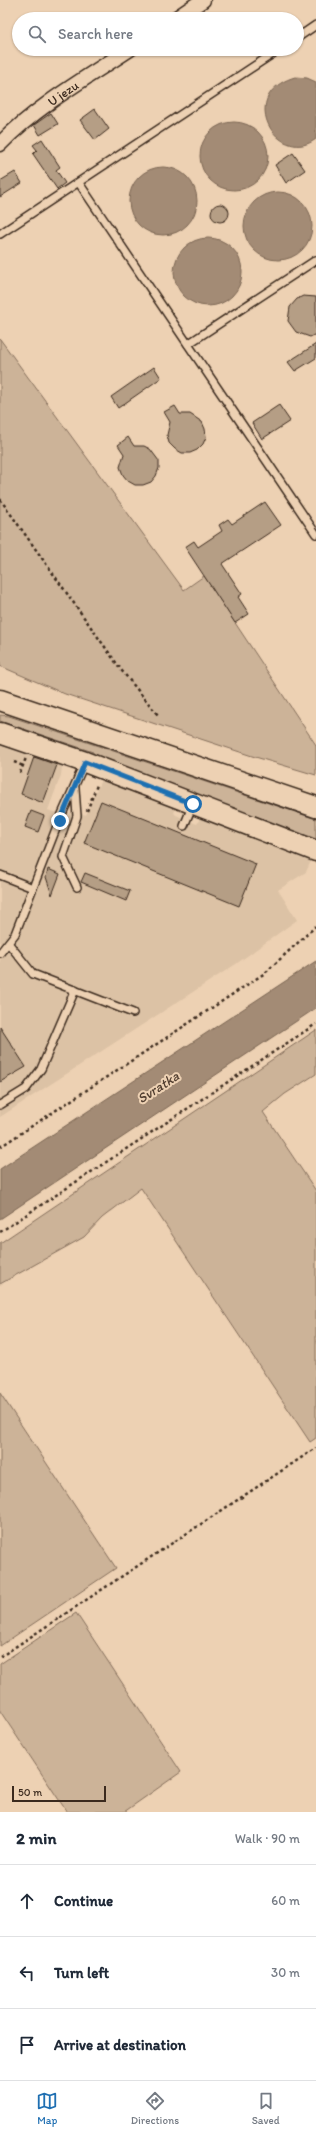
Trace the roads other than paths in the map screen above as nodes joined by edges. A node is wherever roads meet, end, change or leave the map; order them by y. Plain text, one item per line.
1 (203, 0) edge
2 (185, 12) edge
3 (316, 25) edge
4 (304, 33) edge
5 (119, 56) edge
6 (270, 56) edge
7 (0, 144) edge
8 (79, 183) junction
9 (0, 234) edge
10 (316, 260) edge
11 (188, 344) junction
12 (316, 534) edge
13 (0, 700) edge
14 (0, 733) edge
15 (85, 762) junction
16 (75, 786) junction
17 (193, 804) junction
18 (316, 807) edge
19 (184, 826) dead end
20 (316, 851) edge
21 (0, 875) edge
22 (77, 887) dead end
23 (33, 888) junction
24 (9, 944) junction
25 (0, 953) edge
26 (74, 990) junction
27 (133, 1013) dead end
28 (0, 1105) edge

1 - 2 street
3 - 4 lane
5 - 7 street, U jezu
6 - 8 lane
8 - 9 lane
8 - 11 lane
10 - 11 lane
11 - 12 lane
13 - 18 street
14 - 15 street
15 - 16 lane
15 - 17 street
16 - 22 lane
16 - 23 lane
17 - 19 lane
17 - 20 street
21 - 23 lane
23 - 24 lane
24 - 25 lane
24 - 26 lane
26 - 27 lane
26 - 28 lane

